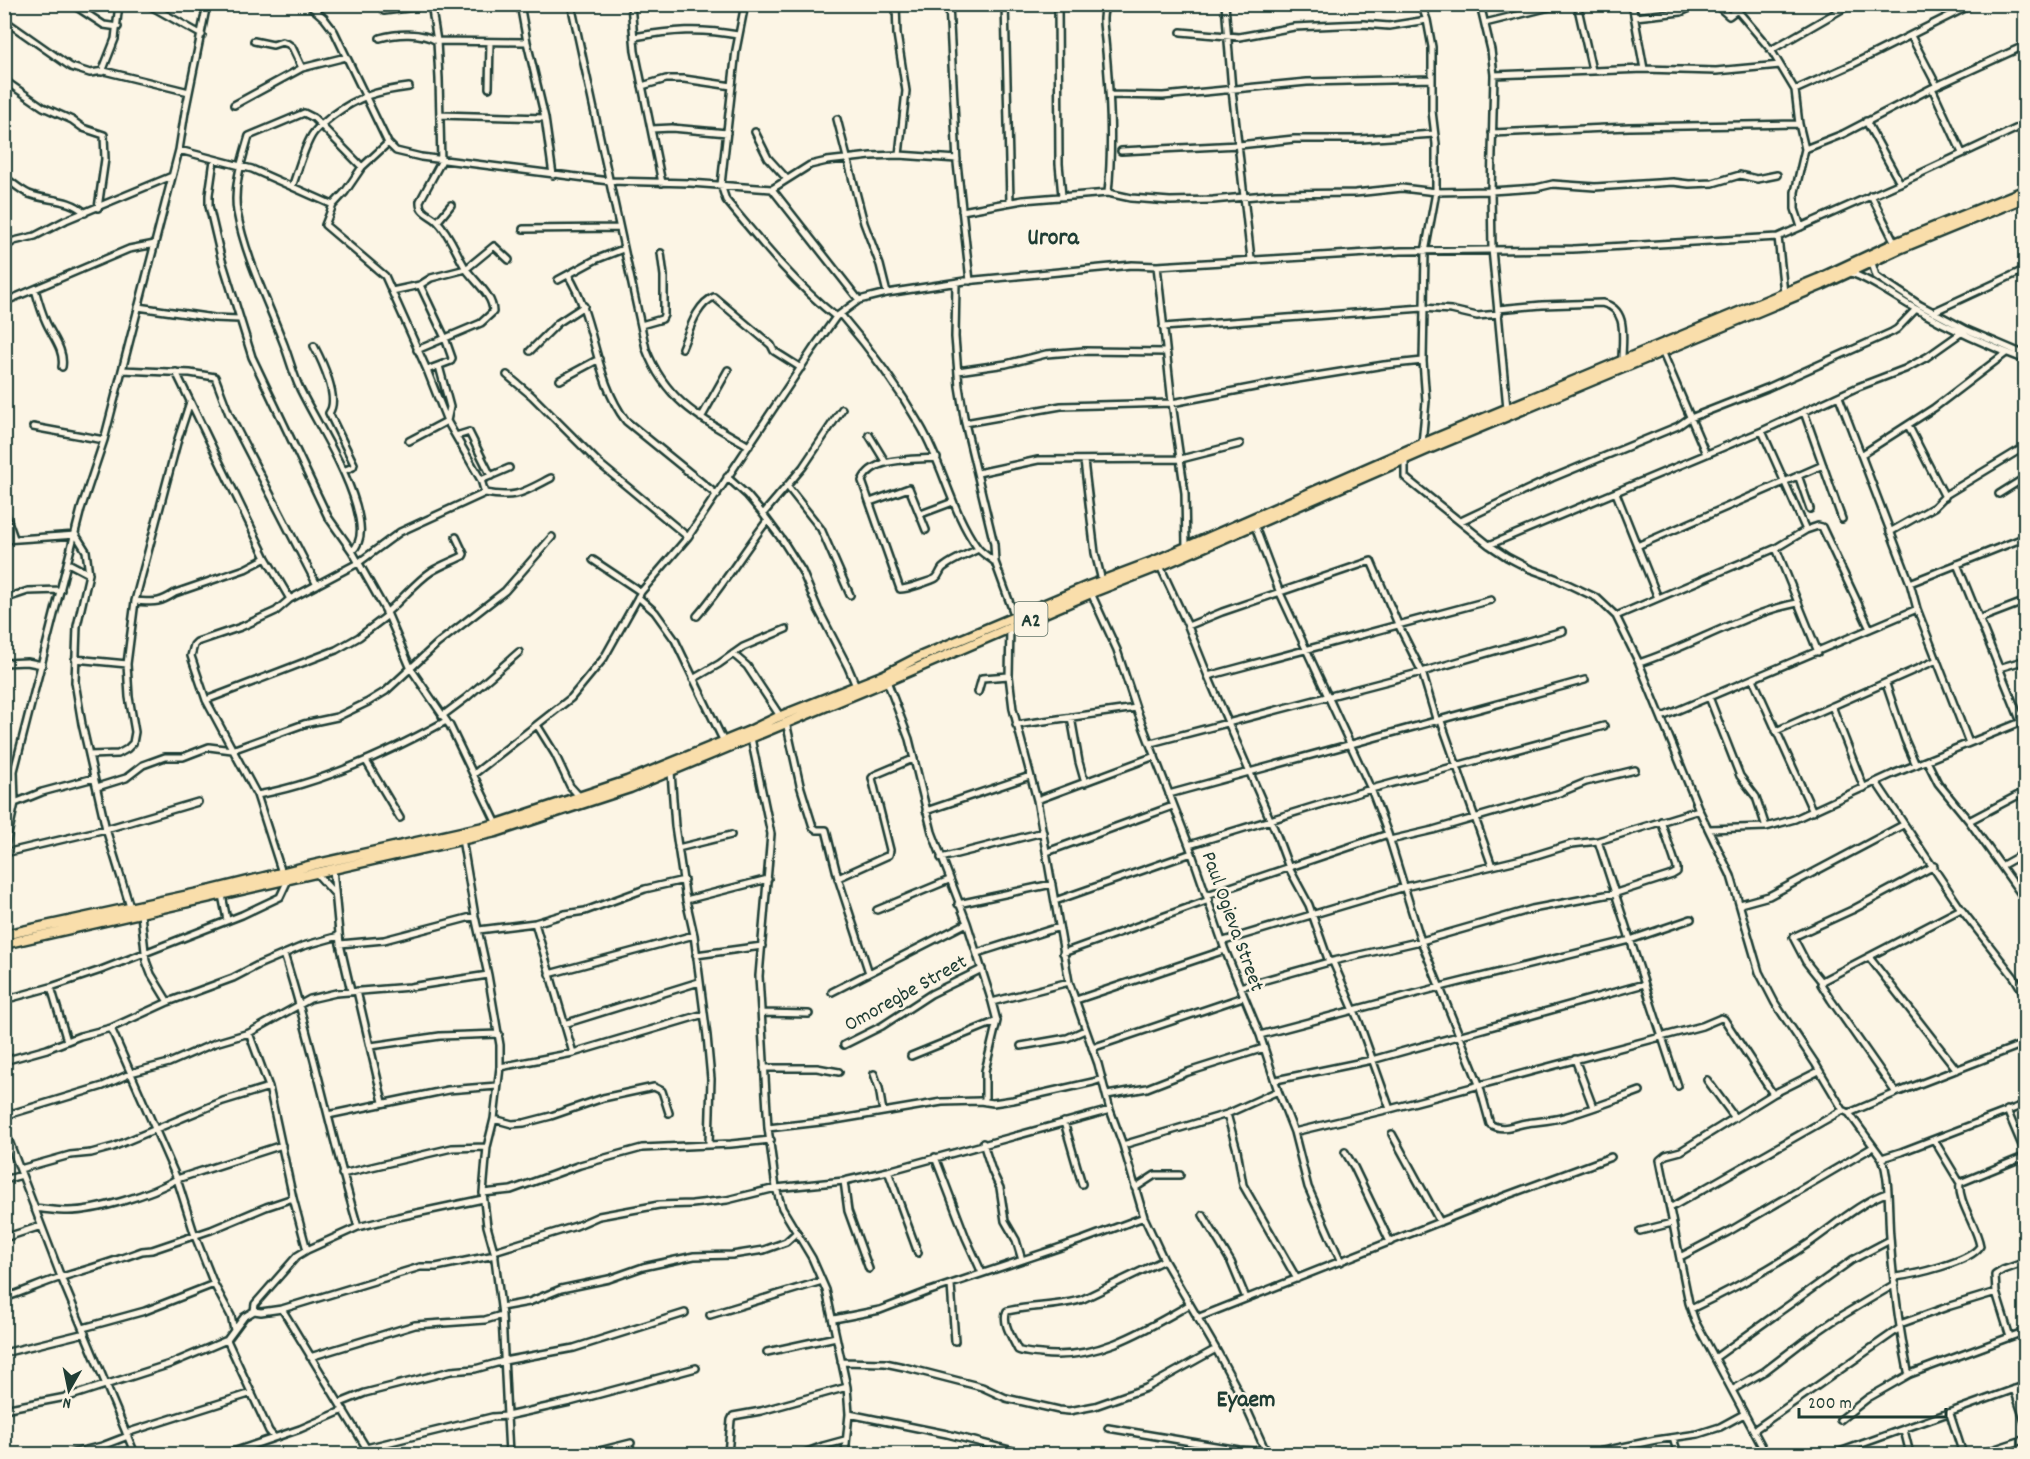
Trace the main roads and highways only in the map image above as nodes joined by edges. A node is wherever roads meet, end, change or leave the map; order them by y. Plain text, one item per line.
1 (2025, 189) edge
2 (2025, 197) edge
3 (1944, 227) junction
4 (783, 719) junction
5 (285, 876) junction
6 (4, 935) edge
7 (4, 944) edge

1 - 3 highway, A2
2 - 3 highway, A2
3 - 4 highway, A2
3 - 4 highway, A2
4 - 5 highway, A2
4 - 5 highway, A2
5 - 6 highway, A2
5 - 7 highway, A2

